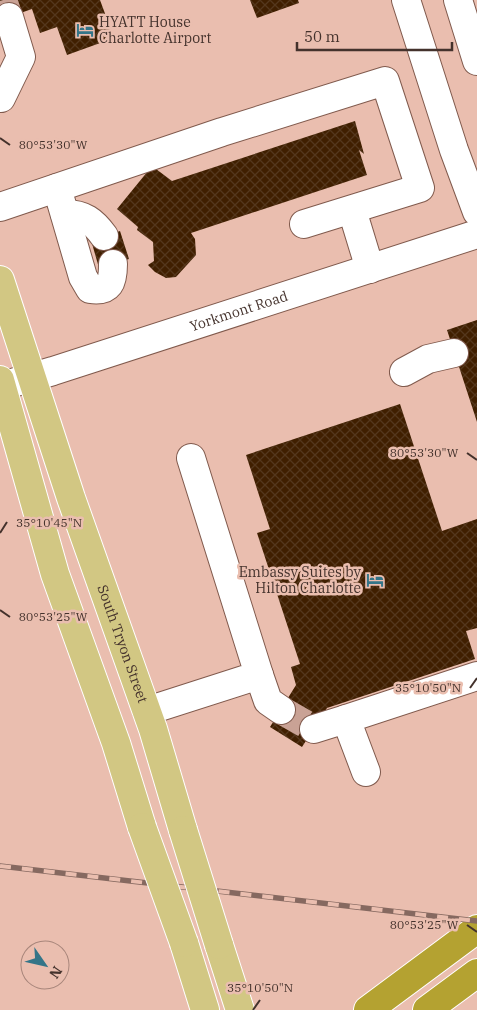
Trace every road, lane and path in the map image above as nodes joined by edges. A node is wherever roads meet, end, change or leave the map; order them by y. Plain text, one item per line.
1 (406, 0) edge
2 (458, 0) edge
3 (9, 17) tunnel mouth
4 (477, 61) edge
5 (1, 98) edge
6 (471, 175) edge
7 (57, 188) junction
8 (0, 207) edge
9 (352, 210) junction
10 (477, 212) edge
11 (65, 214) junction
12 (304, 224) dead end
13 (477, 234) edge
14 (104, 236) dead end
15 (113, 264) dead end
16 (370, 269) junction
17 (0, 280) edge
18 (454, 353) dead end
19 (404, 372) dead end
20 (33, 377) junction
21 (1, 383) edge
22 (191, 458) dead end
23 (259, 675) junction
24 (477, 676) edge
25 (281, 710) tunnel mouth
26 (147, 711) junction
27 (346, 719) junction
28 (314, 728) dead end
29 (366, 772) dead end
30 (477, 928) edge
31 (477, 974) edge
32 (205, 1010) edge
33 (240, 1010) edge
34 (368, 1010) edge
35 (427, 1010) edge

1 - 6 street
2 - 4 street
3 - 5 street
6 - 10 street
7 - 8 street
7 - 9 street
7 - 11 street
9 - 12 street
9 - 16 street
11 - 14 street
11 - 15 street
13 - 16 street, Yorkmont Road
16 - 20 street, Yorkmont Road
17 - 20 main road, South Tryon Street
18 - 19 street
20 - 21 street, Yorkmont Road
20 - 26 main road, South Tryon Street
21 - 32 main road, bridge
22 - 23 street
23 - 25 street
23 - 26 street
24 - 27 street
26 - 33 main road, South Tryon Street, bridge
27 - 28 street
27 - 29 street
30 - 34 highway
31 - 35 highway

